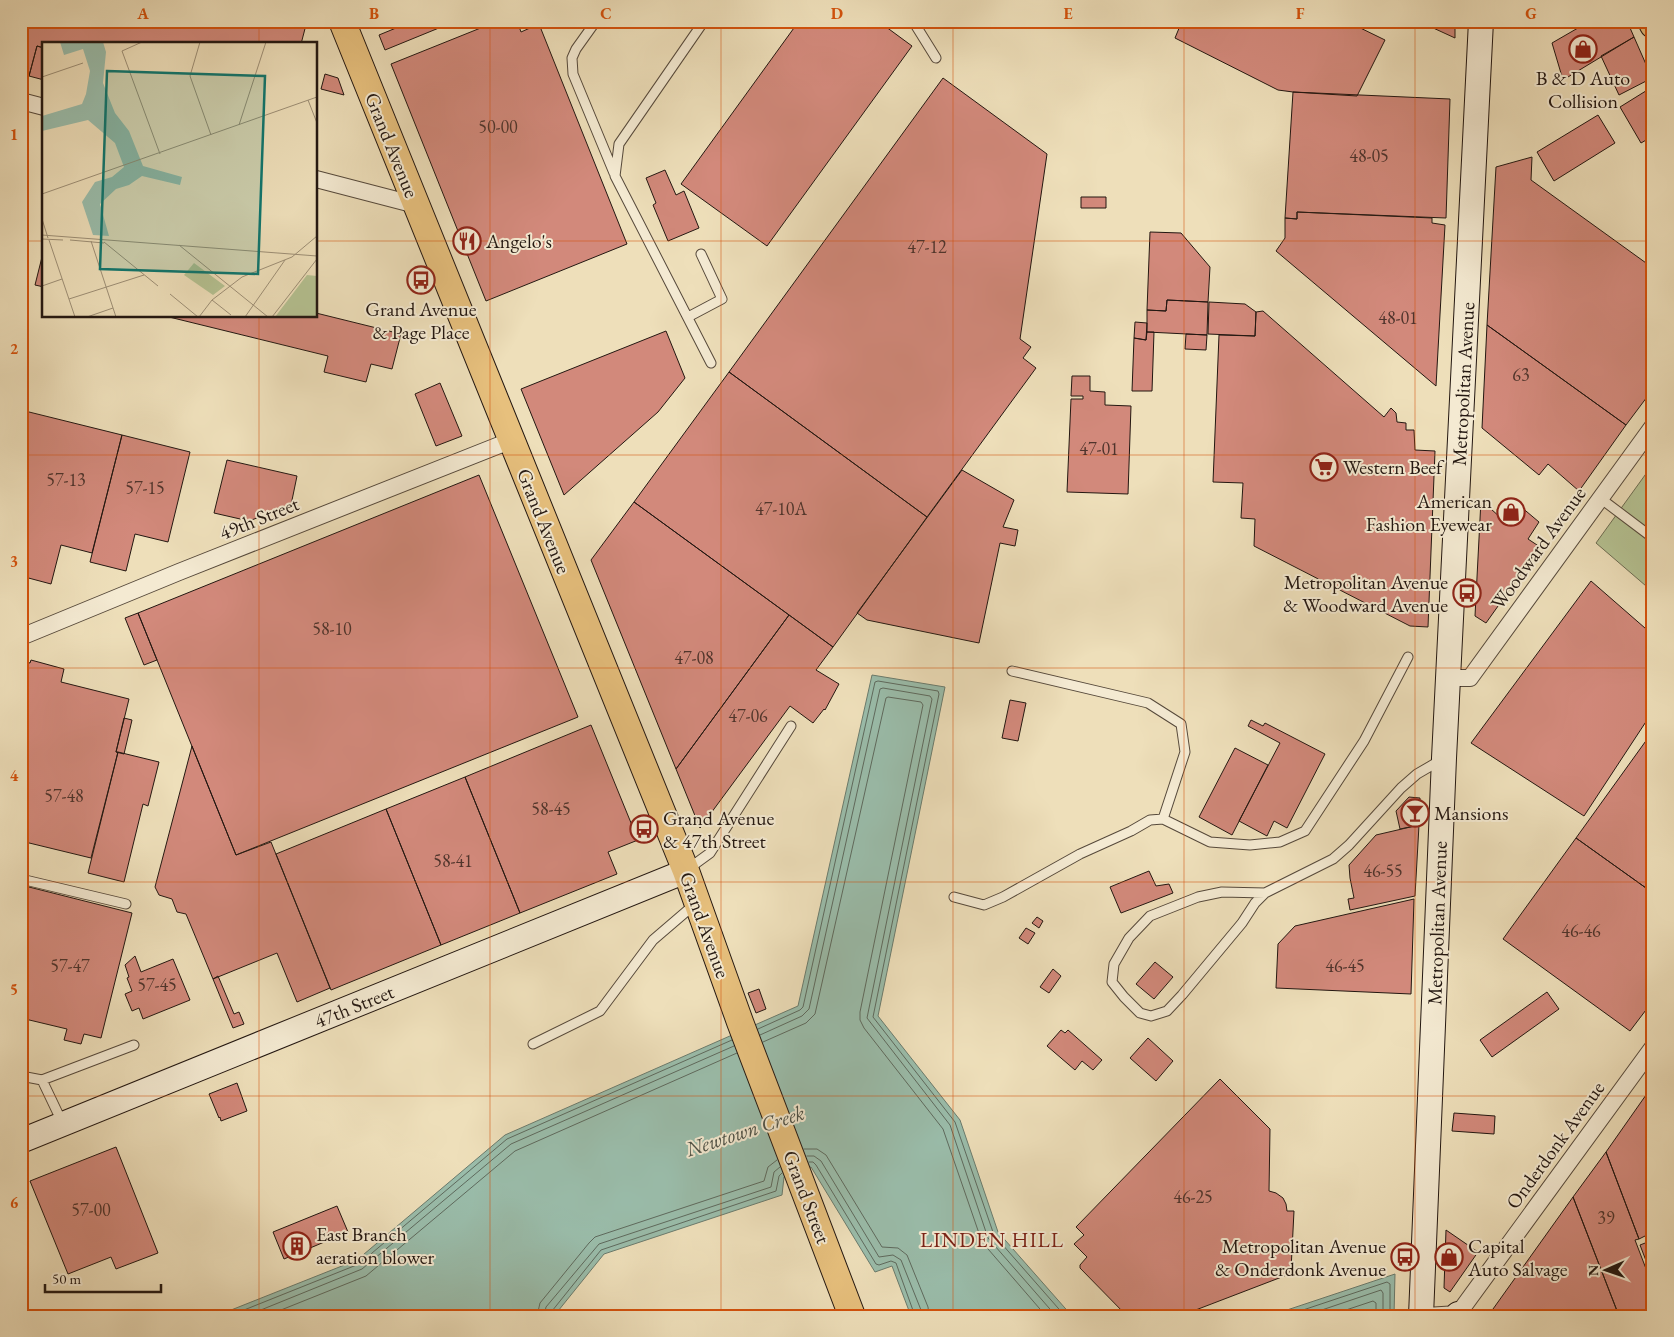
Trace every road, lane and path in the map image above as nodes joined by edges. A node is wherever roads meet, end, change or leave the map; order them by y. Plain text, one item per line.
1 (342, 21) edge
2 (596, 21) edge
3 (704, 21) edge
4 (913, 21) edge
5 (1481, 21) edge
6 (1651, 21) edge
7 (1653, 25) edge
8 (936, 58) dead end
9 (21, 101) edge
10 (42, 106) edge
11 (616, 176) junction
12 (318, 180) edge
13 (416, 205) junction
14 (701, 254) dead end
15 (688, 318) junction
16 (711, 363) dead end
17 (1653, 426) edge
18 (512, 440) junction
19 (1600, 498) junction
20 (1653, 538) edge
21 (21, 637) edge
22 (1408, 657) dead end
23 (1012, 670) dead end
24 (1448, 678) junction
25 (791, 726) dead end
26 (1444, 758) junction
27 (1163, 819) junction
28 (686, 871) junction
29 (21, 879) edge
30 (1265, 894) junction
31 (954, 897) dead end
32 (697, 902) junction
33 (126, 904) dead end
34 (740, 1022) joint
35 (533, 1044) dead end
36 (134, 1045) dead end
37 (1653, 1047) edge
38 (21, 1076) edge
39 (42, 1080) junction
40 (63, 1124) junction
41 (21, 1141) edge
42 (1458, 1315) edge
43 (852, 1316) edge
44 (1421, 1316) edge
45 (1426, 1316) edge

1 - 13 main road, Grand Avenue
2 - 11 lane
3 - 11 lane
4 - 8 lane
5 - 24 main road, Metropolitan Avenue
6 - 7 main road
9 - 10 street
11 - 15 lane
12 - 13 street
13 - 18 main road, Grand Avenue
14 - 15 lane
15 - 16 lane
17 - 19 street, Woodward Avenue
18 - 21 street, 49th Street
18 - 28 main road, Grand Avenue
19 - 20 lane
19 - 24 street, Woodward Avenue
22 - 27 lane
23 - 27 lane
24 - 26 main road, Metropolitan Avenue
25 - 28 lane
26 - 30 lane
26 - 44 main road, Metropolitan Avenue
27 - 31 lane
28 - 32 main road, Grand Avenue
28 - 40 main road, 47th Street
29 - 33 lane
30 - 30 lane
32 - 34 main road, Grand Avenue
32 - 35 lane
34 - 43 main road, Grand Street
36 - 39 lane
37 - 42 street, Onderdonk Avenue
38 - 39 lane
39 - 40 lane
40 - 41 main road, 47th Street
42 - 45 street, Onderdonk Avenue

